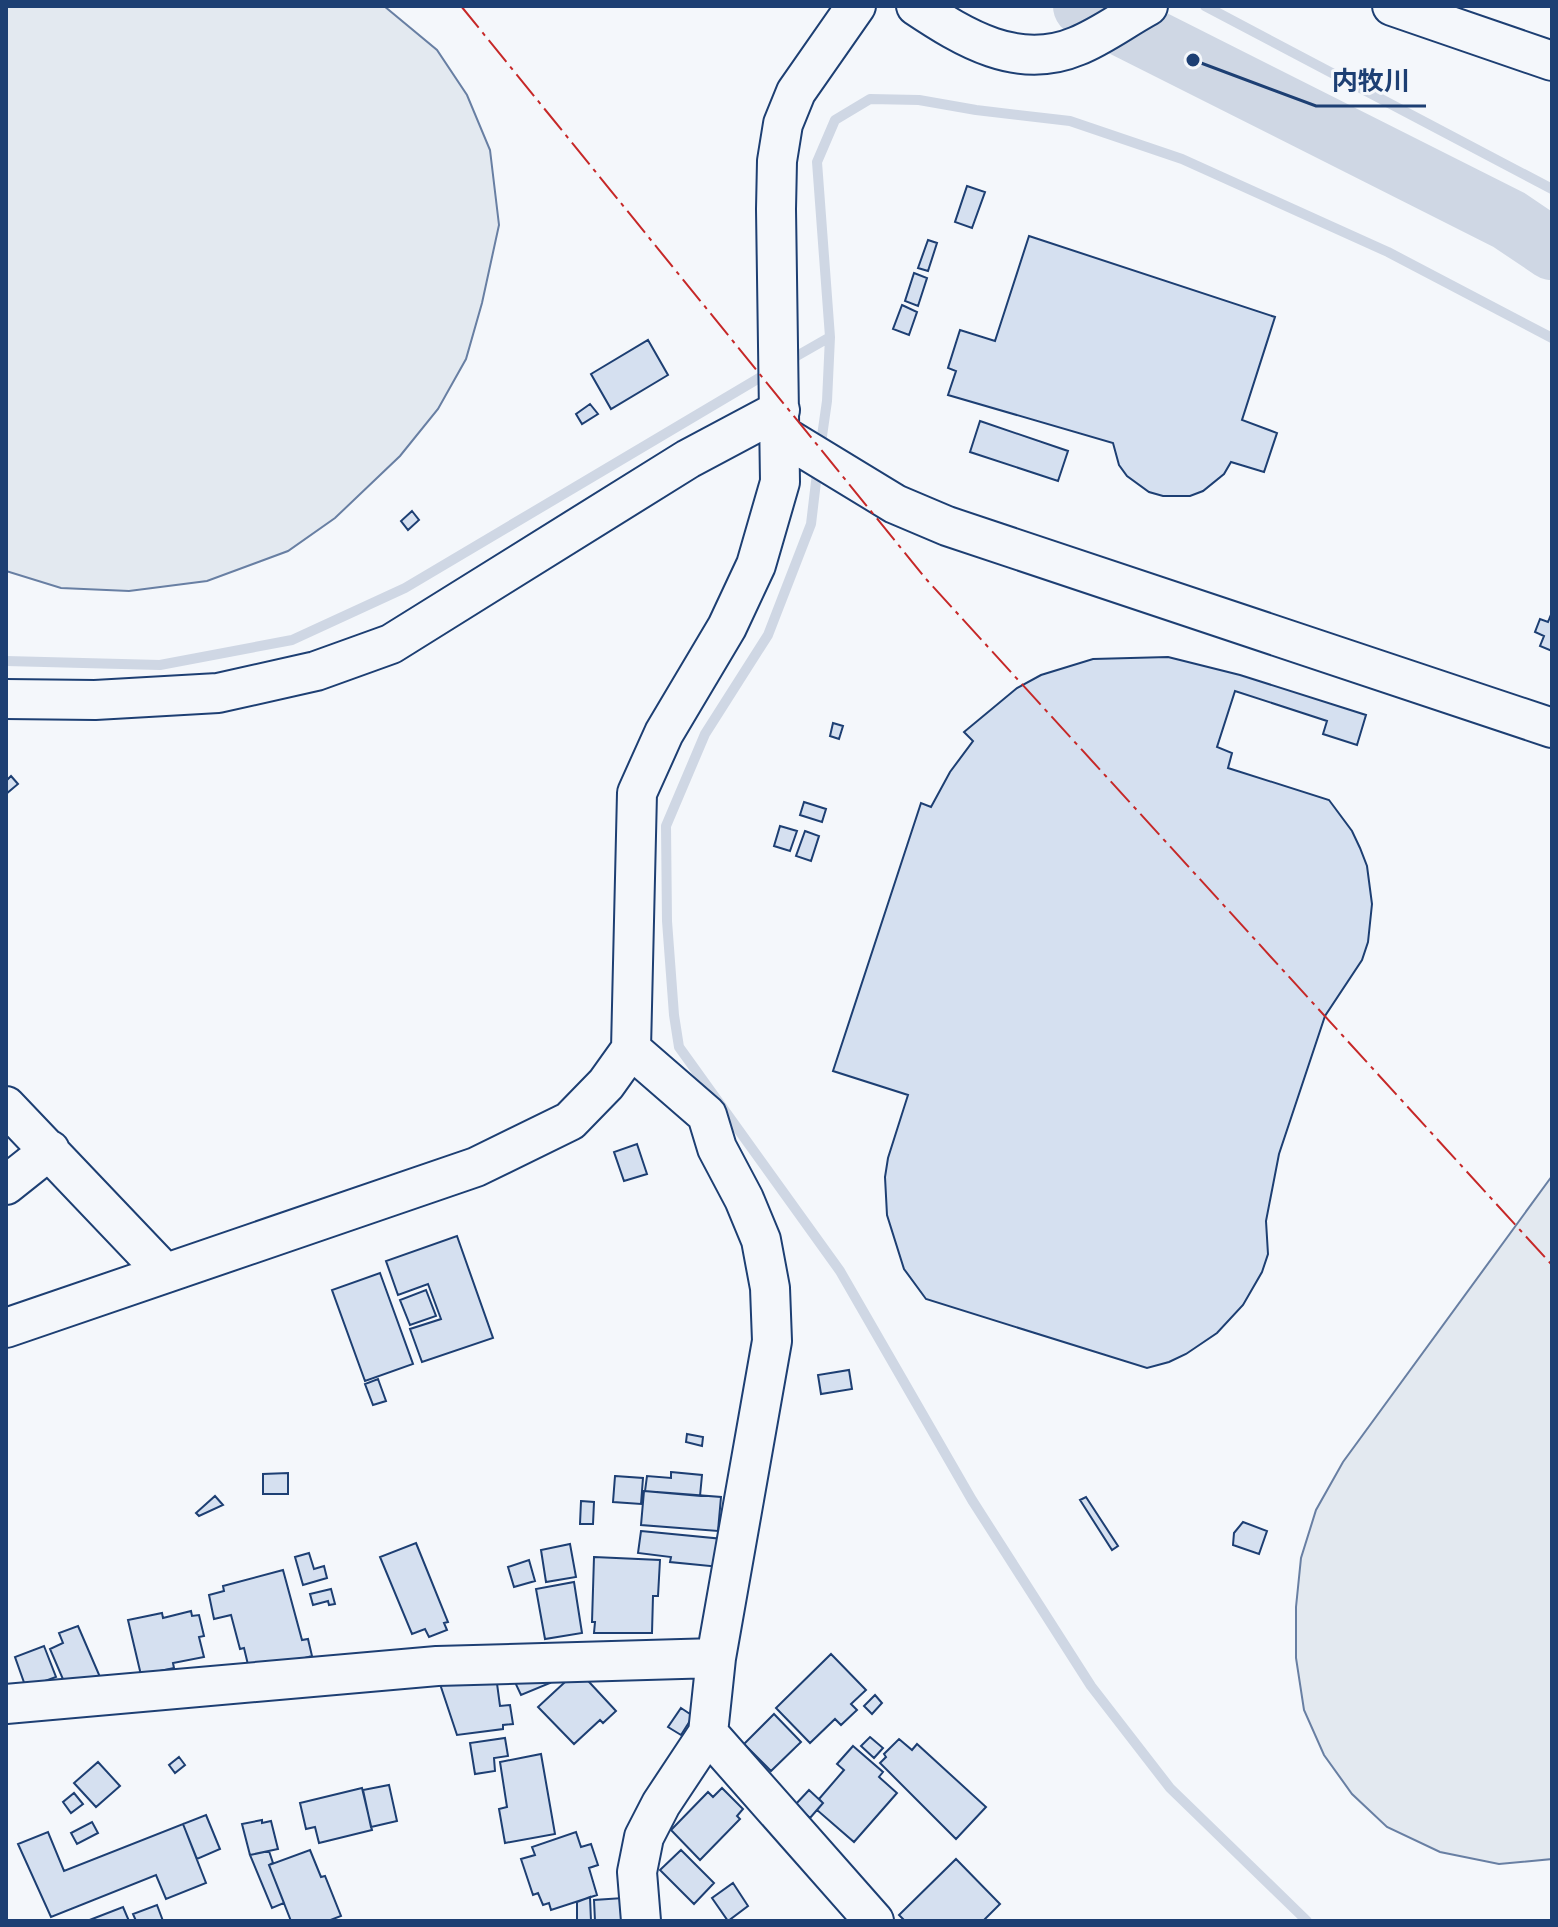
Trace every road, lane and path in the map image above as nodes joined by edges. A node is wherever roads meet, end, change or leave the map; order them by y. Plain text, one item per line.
1 (856, 6) edge
2 (916, 6) edge
3 (1148, 6) edge
4 (1392, 6) edge
5 (1552, 61) edge
6 (788, 431) junction
7 (6, 699) edge
8 (1552, 728) edge
9 (639, 1057) junction
10 (6, 1106) edge
11 (50, 1150) junction
12 (6, 1185) edge
13 (165, 1273) junction
14 (6, 1328) edge
15 (716, 1658) junction
16 (6, 1704) edge
17 (708, 1733) junction
18 (641, 1921) edge
19 (874, 1921) edge

1 - 6 street
2 - 3 street
4 - 5 street
6 - 7 street
6 - 8 street
6 - 9 street
9 - 13 street
9 - 15 street
10 - 11 street
11 - 12 street
11 - 13 street
13 - 14 street
15 - 16 street
15 - 17 street
17 - 18 street
17 - 19 street

